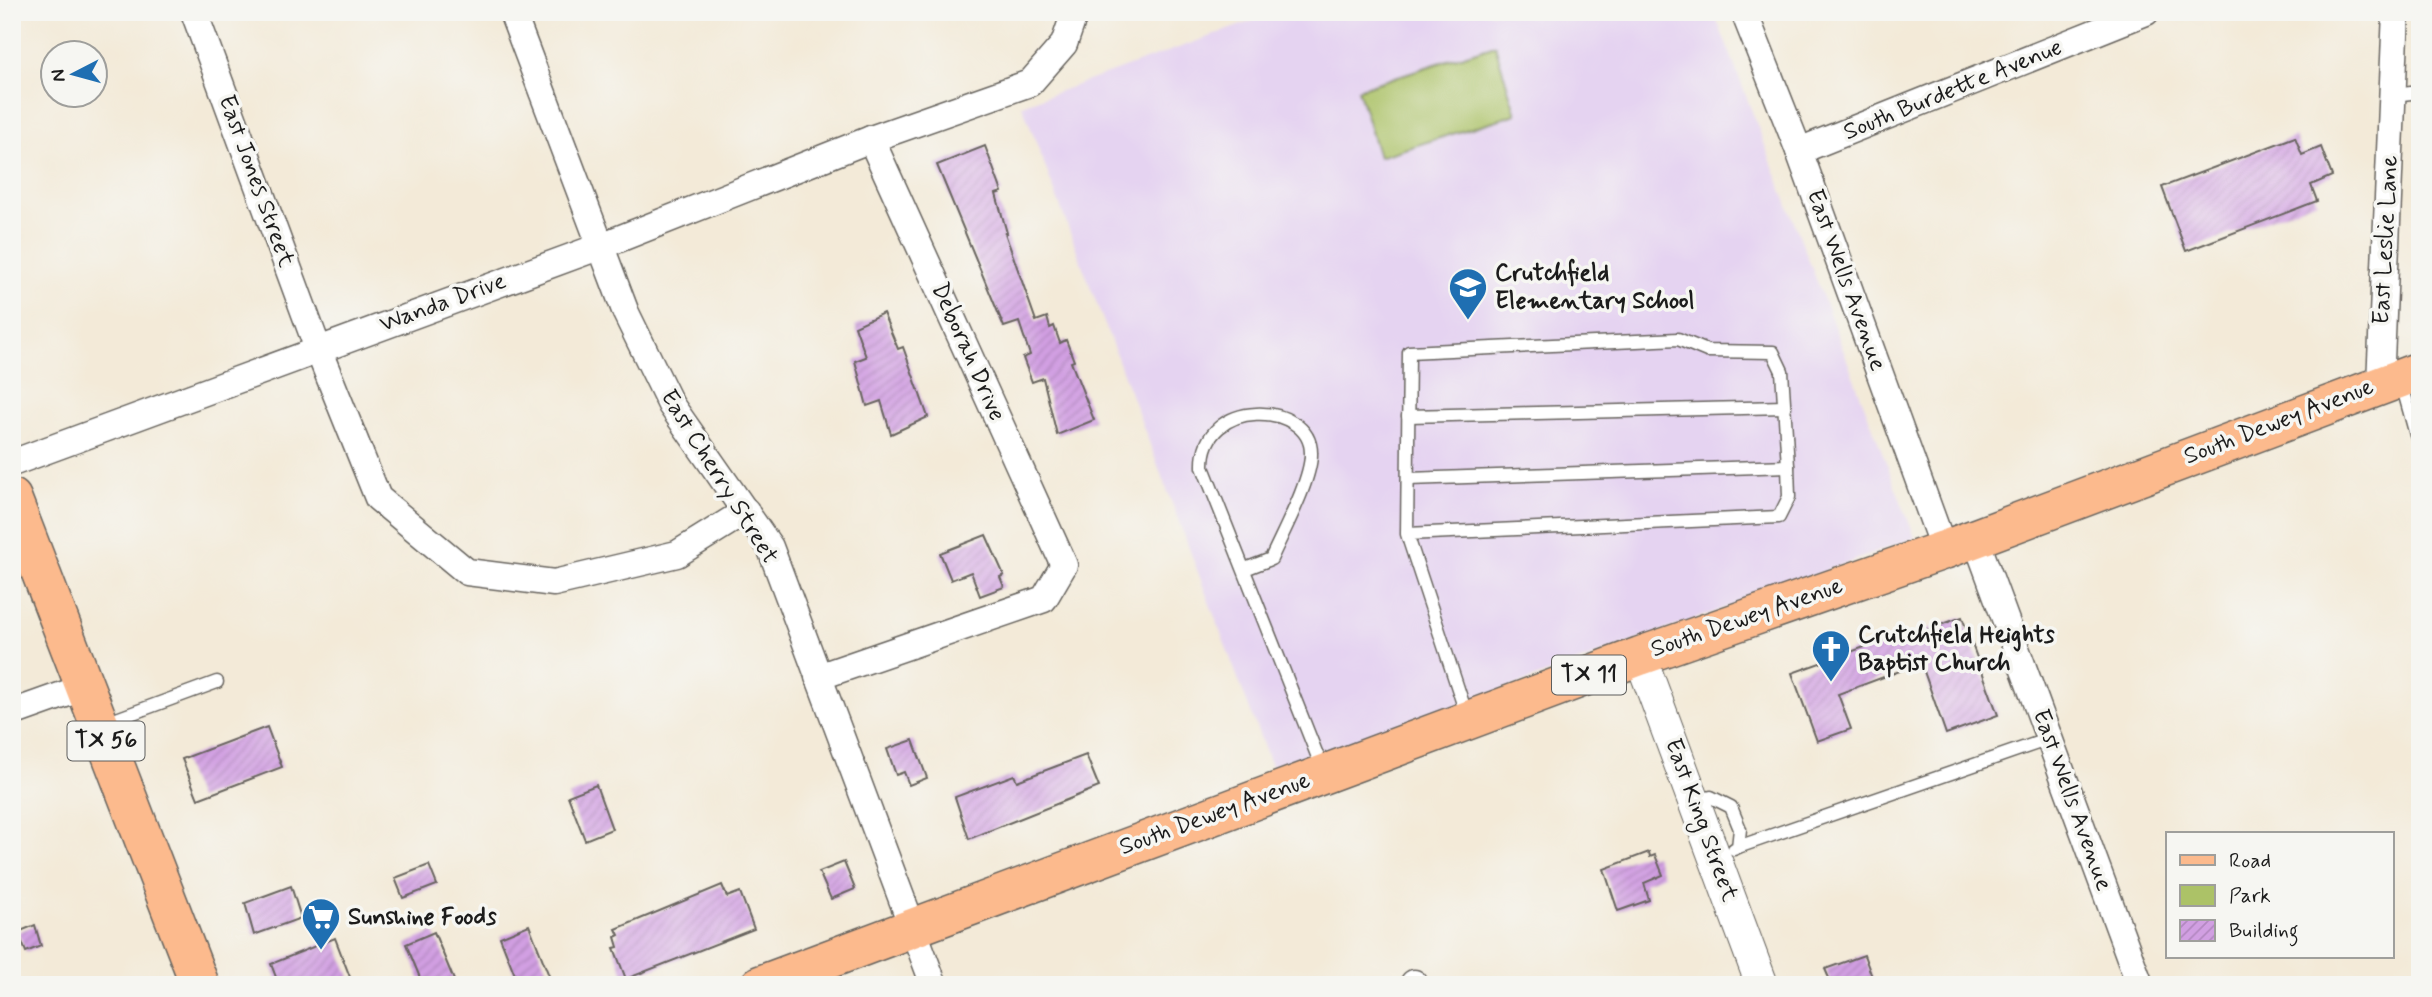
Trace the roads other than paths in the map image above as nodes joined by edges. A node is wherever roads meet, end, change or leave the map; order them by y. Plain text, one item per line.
1 (194, 12) edge
2 (512, 12) edge
3 (1075, 12) edge
4 (1744, 12) edge
5 (2146, 12) edge
6 (2396, 12) edge
7 (2420, 92) edge
8 (2393, 95) junction
9 (872, 139) junction
10 (1799, 151) junction
11 (601, 246) junction
12 (318, 349) junction
13 (2400, 377) edge
14 (1786, 407) junction
15 (1408, 416) junction
16 (2420, 435) edge
17 (12, 463) edge
18 (1788, 466) junction
19 (1408, 479) junction
20 (746, 511) junction
21 (16, 517) edge
22 (1408, 534) junction
23 (1959, 543) junction
24 (1245, 569) junction
25 (1640, 656) junction
26 (818, 677) junction
27 (217, 682) dead end
28 (85, 687) junction
29 (12, 713) edge
30 (1468, 720) junction
31 (99, 725) junction
32 (2049, 739) junction
33 (1324, 774) junction
34 (1726, 853) junction
35 (912, 926) junction
36 (200, 985) edge
37 (760, 985) edge
38 (934, 985) edge
39 (1762, 985) edge
40 (2140, 985) edge

1 - 12 street, East Jones Street
2 - 11 street, East Cherry Street
3 - 9 street, Wanda Drive
4 - 10 street, East Wells Avenue
5 - 10 street, South Burdette Avenue
6 - 8 street, East Leslie Lane
7 - 8 lane
8 - 13 street, East Leslie Lane
9 - 11 street, Wanda Drive
9 - 26 street, Deborah Drive
10 - 23 street, East Wells Avenue
11 - 12 street, Wanda Drive
11 - 20 street, East Cherry Street
12 - 17 street, Wanda Drive
12 - 20 street, East Jones Street
13 - 16 lane
13 - 23 main road, South Dewey Avenue / TX 11
14 - 15 lane
14 - 15 lane
14 - 18 lane
15 - 19 lane
18 - 19 lane
18 - 22 lane
19 - 22 lane
20 - 26 street, East Cherry Street
21 - 28 main road, TX 56
22 - 30 lane
23 - 25 main road, South Dewey Avenue / TX 11
23 - 32 street, East Wells Avenue
24 - 24 lane
24 - 33 lane
25 - 30 main road, South Dewey Avenue / TX 11
25 - 34 street, East King Street
26 - 35 street, East Cherry Street
27 - 31 lane
28 - 29 street
28 - 31 main road, TX 56
30 - 33 main road, South Dewey Avenue / TX 11
31 - 36 main road, TX 56
32 - 34 lane
32 - 40 street, East Wells Avenue
33 - 35 main road, South Dewey Avenue / TX 11
34 - 39 street, East King Street
35 - 37 main road, South Dewey Avenue / TX 11
35 - 38 street, East Cherry Street

